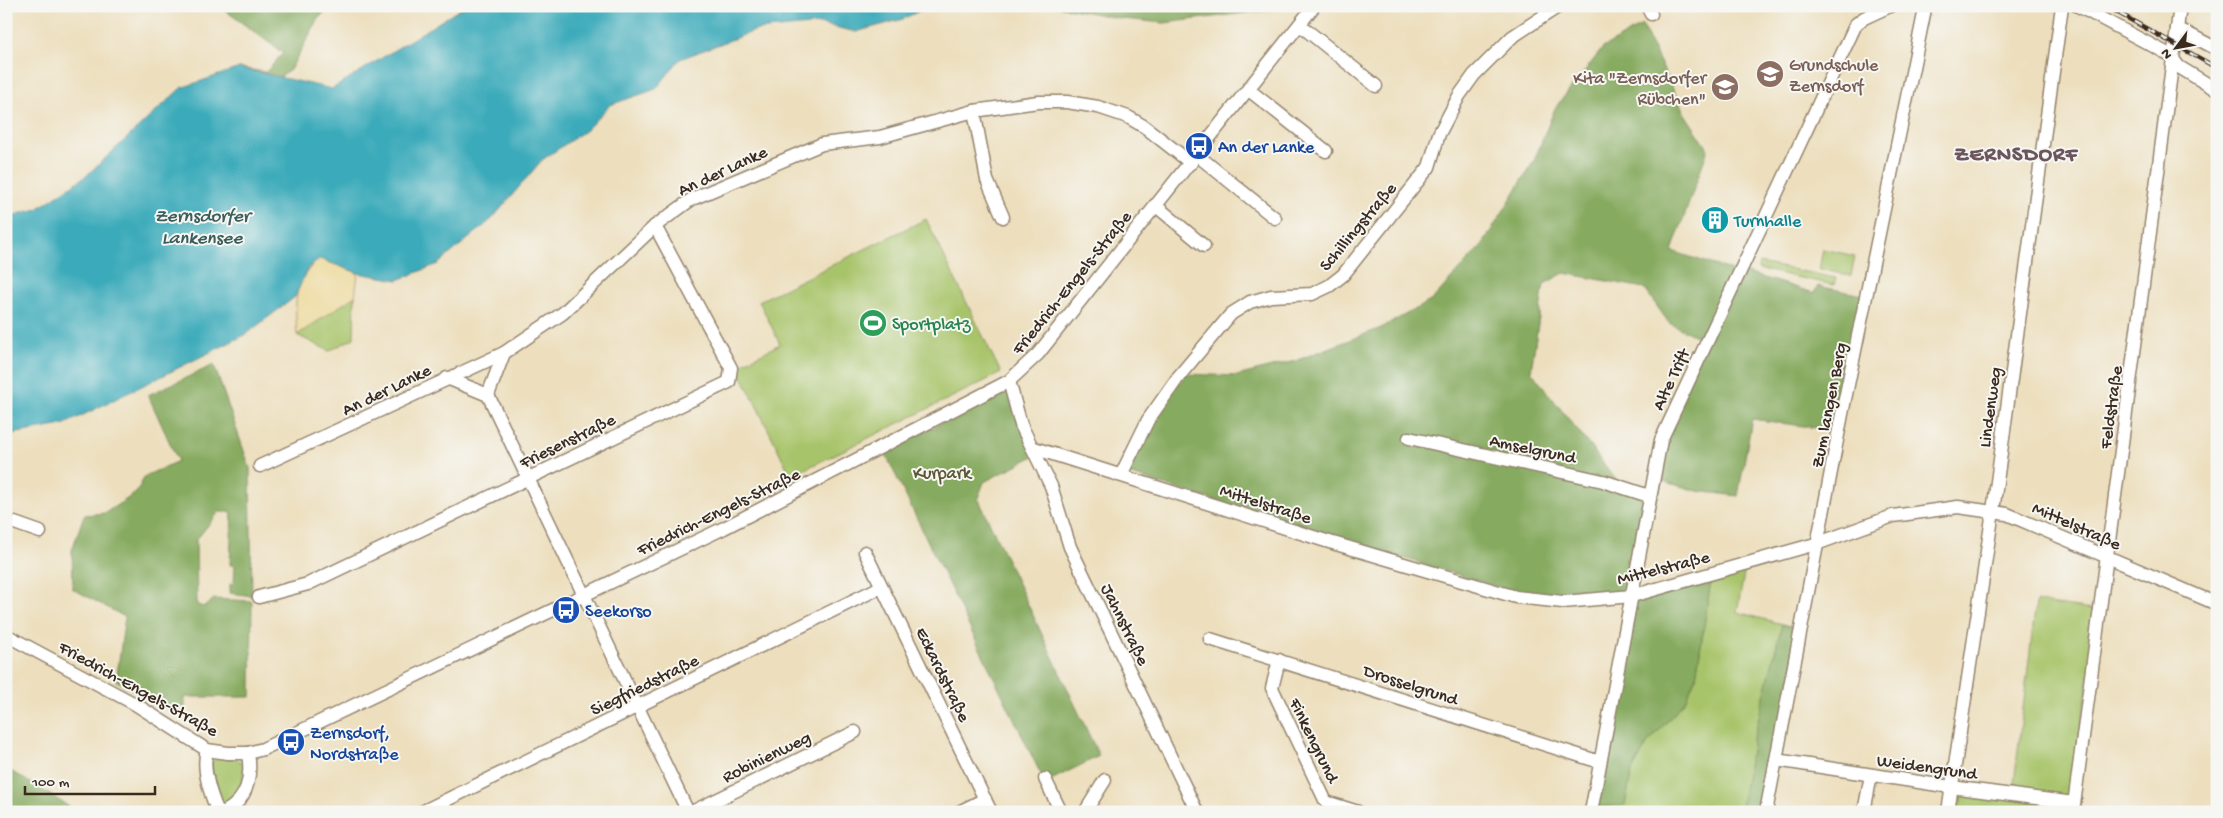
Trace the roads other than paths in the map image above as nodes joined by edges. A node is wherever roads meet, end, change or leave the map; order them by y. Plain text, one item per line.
1 (1314, 6) edge
2 (1559, 6) edge
3 (1890, 6) edge
4 (1924, 6) edge
5 (2062, 6) edge
6 (2078, 6) edge
7 (2180, 6) edge
8 (1300, 25) junction
9 (2177, 28) junction
10 (2217, 49) edge
11 (2174, 60) junction
12 (1376, 86) dead end
13 (1249, 90) junction
14 (2217, 90) edge
15 (974, 111) junction
16 (1326, 151) dead end
17 (1194, 159) junction
18 (1155, 205) junction
19 (1003, 217) dead end
20 (1275, 218) dead end
21 (655, 226) junction
22 (1204, 246) dead end
23 (504, 353) junction
24 (448, 378) junction
25 (1009, 381) junction
26 (488, 394) junction
27 (1409, 438) dead end
28 (1034, 448) junction
29 (260, 466) dead end
30 (1120, 475) junction
31 (527, 478) junction
32 (1649, 496) junction
33 (1993, 511) junction
34 (6, 520) edge
35 (40, 532) dead end
36 (1819, 543) junction
37 (865, 552) dead end
38 (2107, 557) junction
39 (882, 587) junction
40 (584, 596) junction
41 (1632, 596) junction
42 (259, 597) dead end
43 (2217, 604) edge
44 (6, 635) edge
45 (1210, 639) dead end
46 (1279, 660) junction
47 (637, 707) junction
48 (855, 732) dead end
49 (207, 750) junction
50 (248, 753) junction
51 (1776, 760) junction
52 (1600, 762) junction
53 (1871, 775) junction
54 (1045, 779) dead end
55 (1105, 780) dead end
56 (1951, 787) junction
57 (985, 799) junction
58 (2073, 807) edge
59 (224, 812) edge
60 (422, 812) edge
61 (688, 812) edge
62 (692, 812) edge
63 (959, 812) edge
64 (991, 812) edge
65 (1061, 812) edge
66 (1085, 812) edge
67 (1197, 812) edge
68 (1358, 812) edge
69 (1591, 812) edge
70 (1766, 812) edge
71 (1864, 812) edge
72 (1948, 812) edge

1 - 8 street, Friedrich-Engels-Straße
2 - 30 street, Schillingstraße
3 - 32 street, Alte Trift
4 - 36 street, Zum langen Berg
5 - 33 street, Lindenweg
6 - 11 street
7 - 9 street, Feldstraße
8 - 12 street
8 - 13 street, Friedrich-Engels-Straße
9 - 10 street
9 - 11 street, Feldstraße
11 - 14 street
11 - 38 street, Feldstraße
13 - 16 street
13 - 17 street, Friedrich-Engels-Straße
15 - 17 street, An der Lanke
15 - 19 street
15 - 21 street, An der Lanke
17 - 18 street, Friedrich-Engels-Straße
17 - 20 street, An der Lanke
18 - 22 street
18 - 25 street, Friedrich-Engels-Straße
21 - 23 street, An der Lanke
21 - 31 street, Friesenstraße
23 - 24 street, An der Lanke
23 - 26 street
24 - 26 street
24 - 29 street, An der Lanke
25 - 28 street
25 - 40 street, Friedrich-Engels-Straße
26 - 31 street
27 - 32 street, Amselgrund
28 - 30 street, Mittelstraße
28 - 67 street, Jahnstraße
30 - 41 street, Mittelstraße
31 - 40 street
31 - 42 street, Friesenstraße
32 - 41 street, Alte Trift
33 - 36 street, Mittelstraße
33 - 38 street, Mittelstraße
33 - 56 street, Lindenweg
34 - 35 street
36 - 41 street, Mittelstraße
36 - 51 street, Zum langen Berg
37 - 39 street, Eckardstraße
38 - 43 street, Mittelstraße
38 - 58 street, Feldstraße
39 - 47 street, Siegfriedstraße
39 - 57 street, Eckardstraße
40 - 47 street
40 - 50 street, Friedrich-Engels-Straße
41 - 52 street, Alte Trift
44 - 49 street, Friedrich-Engels-Straße
45 - 46 street, Drosselgrund
46 - 52 street, Drosselgrund
46 - 68 street, Finkengrund
47 - 60 street, Siegfriedstraße
47 - 61 street
48 - 62 street, Robinienweg
49 - 50 street, Friedrich-Engels-Straße
49 - 59 street
50 - 59 street
51 - 53 street, Weidengrund
51 - 70 street, Zum langen Berg
52 - 69 street, Alte Trift
53 - 56 street, Weidengrund
53 - 71 street
54 - 65 street
55 - 66 street
56 - 58 street, Weidengrund
56 - 72 street, Lindenweg
57 - 63 street
57 - 64 street, Eckardstraße

